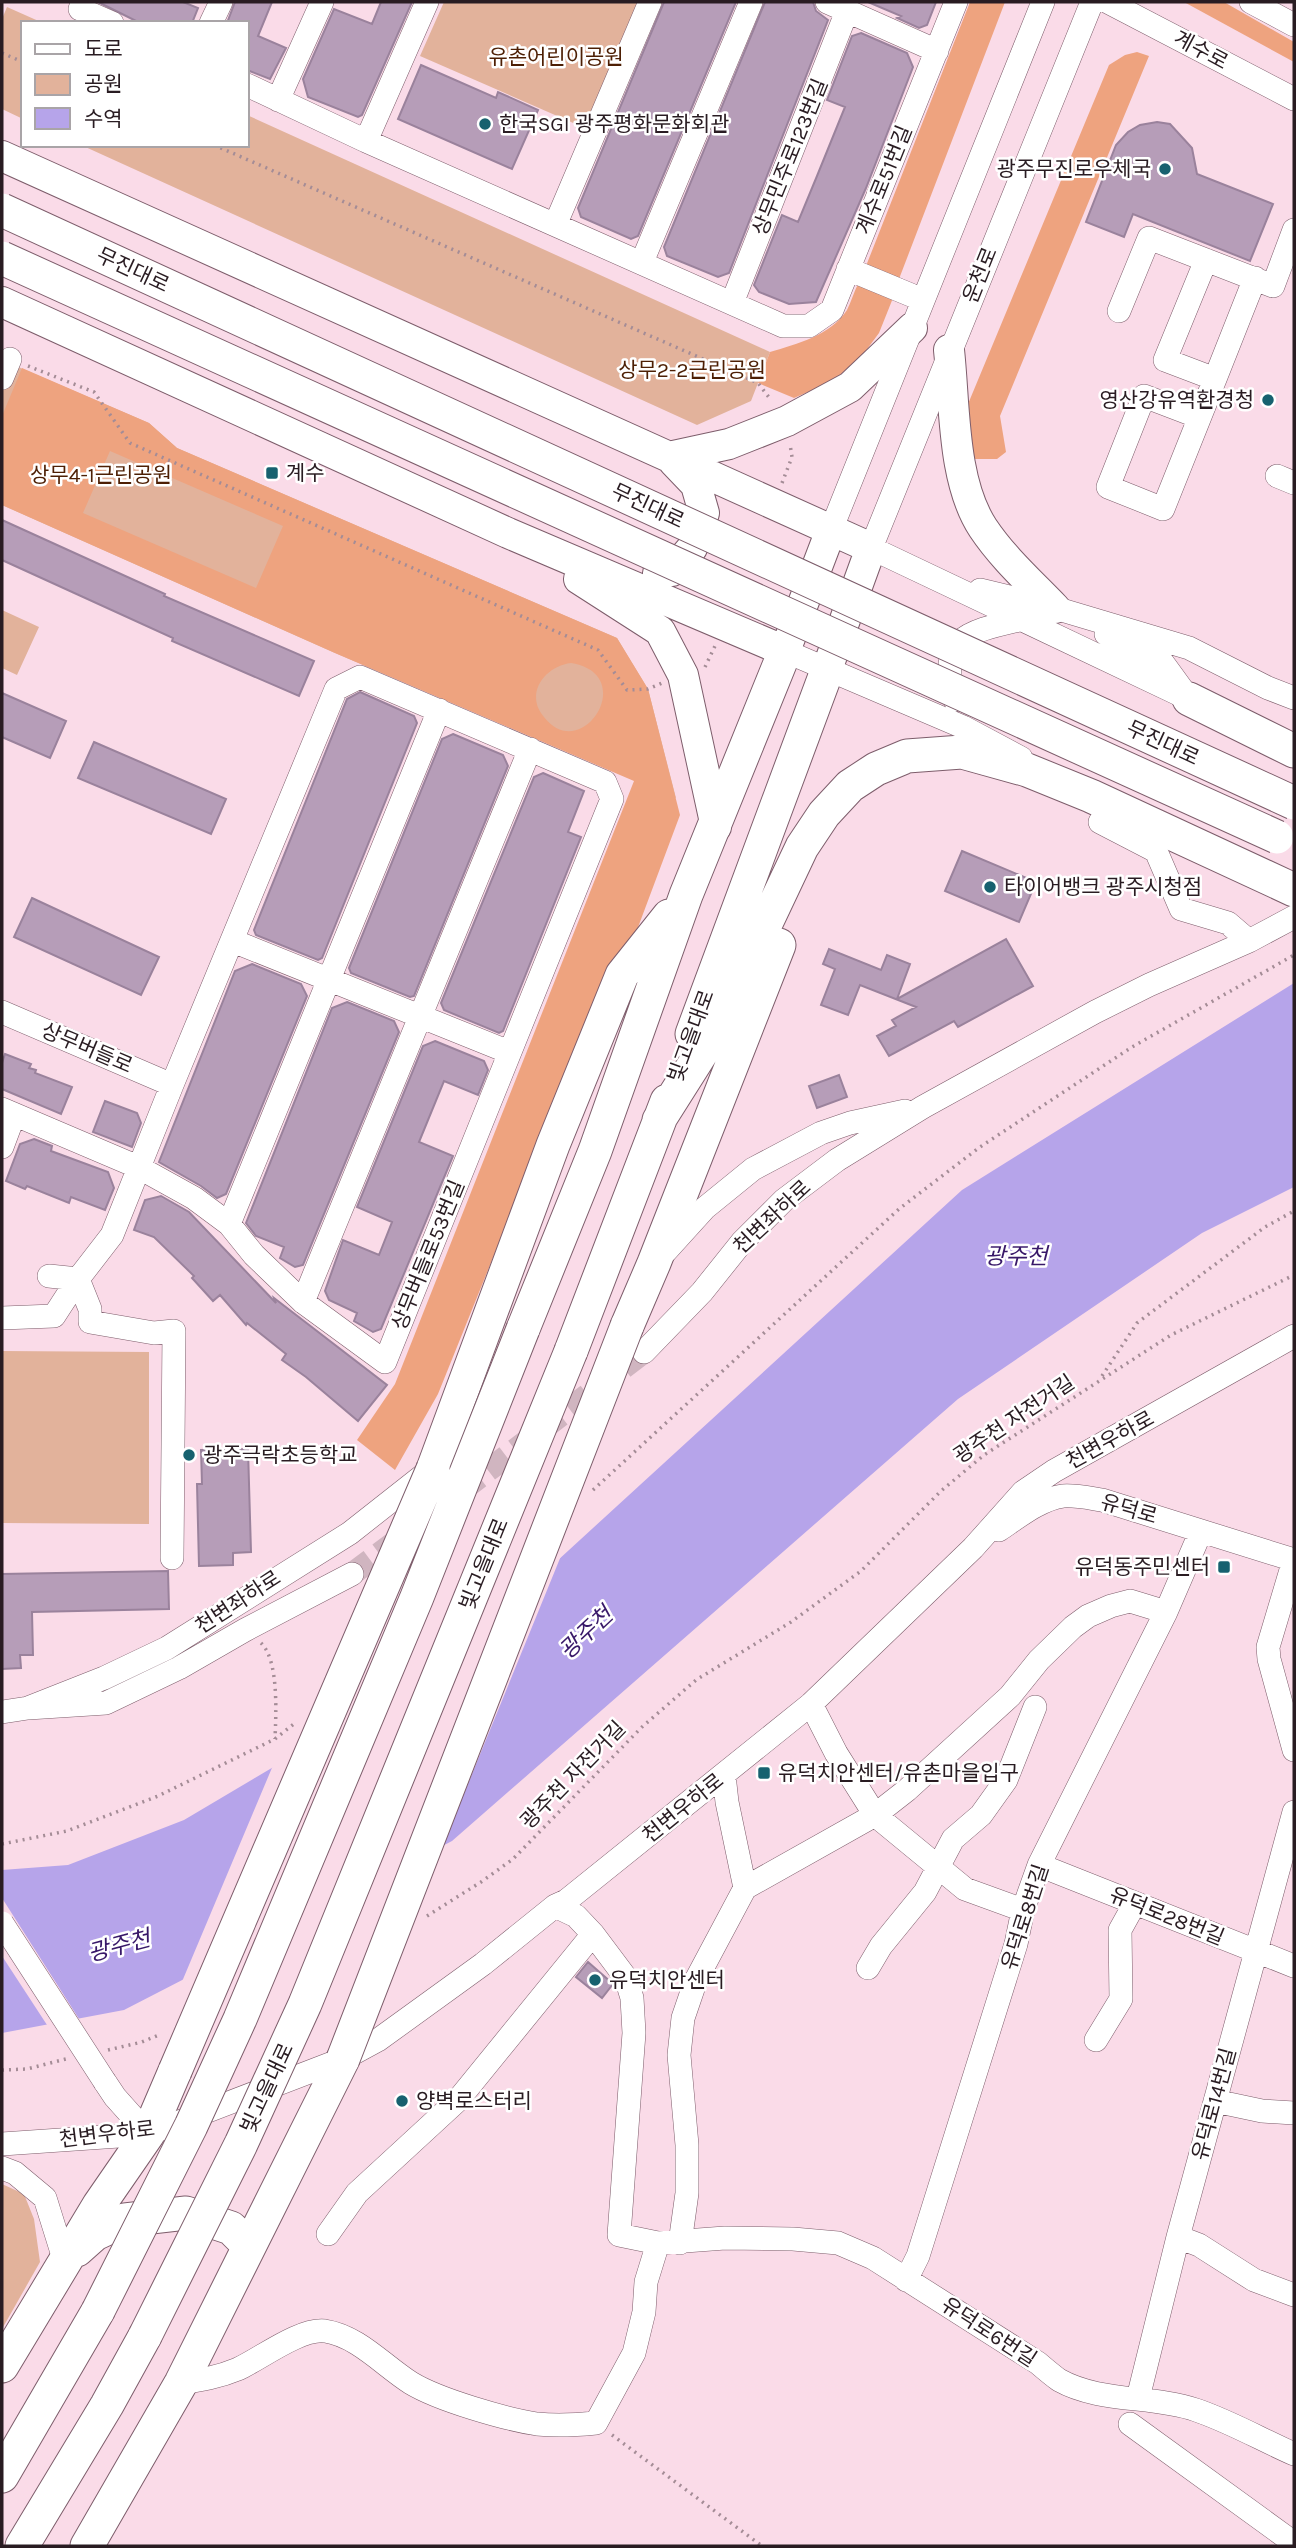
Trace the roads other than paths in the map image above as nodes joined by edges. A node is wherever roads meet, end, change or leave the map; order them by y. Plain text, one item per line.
1 (221, 2) edge
2 (322, 2) edge
3 (426, 2) edge
4 (650, 2) edge
5 (751, 2) edge
6 (956, 2) edge
7 (1042, 2) edge
8 (1092, 2) edge
9 (1108, 2) edge
10 (1251, 2) edge
11 (82, 5) edge
12 (837, 6) edge
13 (108, 21) edge
14 (212, 21) edge
15 (1293, 22) edge
16 (937, 51) junction
17 (248, 85) edge
18 (1294, 99) edge
19 (278, 100) junction
20 (366, 141) junction
21 (2, 156) edge
22 (2, 210) edge
23 (556, 223) junction
24 (1294, 230) edge
25 (2, 258) edge
26 (1206, 260) junction
27 (642, 262) junction
28 (848, 269) junction
29 (1255, 278) junction
30 (923, 300) junction
31 (2, 302) edge
32 (732, 303) junction
33 (1119, 311) dead end
34 (912, 328) junction
35 (950, 350) junction
36 (1215, 379) junction
37 (1199, 417) junction
38 (669, 457) junction
39 (831, 530) junction
40 (508, 533) junction
41 (871, 548) junction
42 (615, 579) junction
43 (947, 583) junction
44 (1055, 608) junction
45 (1019, 620) junction
46 (785, 650) junction
47 (828, 668) junction
48 (1294, 698) edge
49 (1189, 699) junction
50 (439, 710) junction
51 (963, 727) junction
52 (1280, 744) edge
53 (530, 749) junction
54 (1294, 803) edge
55 (1095, 809) junction
56 (716, 827) junction
57 (1286, 841) edge
58 (1281, 883) edge
59 (686, 895) junction
60 (1294, 918) edge
61 (233, 941) junction
62 (1250, 941) junction
63 (329, 981) junction
64 (2, 1012) edge
65 (419, 1017) junction
66 (509, 1052) junction
67 (172, 1085) junction
68 (923, 1107) junction
69 (8, 1112) edge
70 (660, 1121) junction
71 (2, 1147) edge
72 (138, 1167) junction
73 (229, 1224) junction
74 (654, 1263) junction
75 (48, 1276) dead end
76 (78, 1279) junction
77 (303, 1302) junction
78 (2, 1318) edge
79 (1294, 1336) edge
80 (635, 1339) junction
81 (433, 1469) junction
82 (1201, 1531) junction
83 (973, 1548) junction
84 (172, 1558) dead end
85 (1294, 1560) edge
86 (352, 1574) tunnel mouth
87 (1166, 1612) junction
88 (811, 1704) junction
89 (1035, 1707) dead end
90 (28, 1708) junction
91 (2, 1712) edge
92 (1294, 1750) edge
93 (724, 1775) junction
94 (1294, 1812) edge
95 (875, 1815) junction
96 (1039, 1865) junction
97 (939, 1867) junction
98 (745, 1888) junction
99 (1135, 1903) junction
100 (555, 1906) junction
101 (1023, 1910) junction
102 (2, 1923) edge
103 (593, 1934) junction
104 (1255, 1951) junction
105 (1294, 1966) edge
106 (868, 1968) dead end
107 (1096, 2040) dead end
108 (343, 2059) junction
109 (1214, 2101) junction
110 (1294, 2113) edge
111 (148, 2134) junction
112 (2, 2144) edge
113 (2, 2168) edge
114 (328, 2234) dead end
115 (1178, 2237) junction
116 (669, 2243) junction
117 (248, 2245) junction
118 (65, 2262) junction
119 (906, 2280) junction
120 (1294, 2295) edge
121 (2, 2366) edge
122 (181, 2383) junction
123 (1138, 2398) junction
124 (1130, 2424) dead end
125 (1294, 2455) edge
126 (2, 2476) edge
127 (1294, 2543) edge
128 (22, 2546) edge
129 (87, 2546) edge

1 - 14 street
2 - 19 street
3 - 20 street
4 - 23 street
5 - 27 street
6 - 16 street, 계수로51번길
7 - 30 street, 운천로
8 - 35 street, 운천로
9 - 18 street, 계수로
10 - 15 street
11 - 13 street
12 - 16 street
12 - 32 street, 상무민주로123번길
16 - 28 street, 계수로51번길
17 - 19 street
19 - 20 street
20 - 23 street
21 - 38 main road
22 - 54 highway, 무진대로, bridge
23 - 27 street
24 - 29 street
25 - 57 highway, 무진대로, bridge
26 - 29 street
26 - 33 street
26 - 36 street
27 - 32 street
28 - 30 street
28 - 32 street, 계수로51번길
29 - 36 street
30 - 34 street, 운천로
31 - 40 main road
34 - 38 main road
34 - 39 street, 운천로
35 - 41 street, 운천로
35 - 44 main road
36 - 37 street
37 - 37 street
38 - 39 main road
38 - 42 main road
39 - 41 main road
39 - 46 main road
40 - 42 main road
40 - 56 main road
41 - 43 street
41 - 47 main road, 빛고을대로
42 - 46 main road
43 - 44 street
43 - 45 street
44 - 48 street
44 - 49 street
45 - 49 street
45 - 51 street
46 - 47 street
46 - 56 highway
47 - 51 street
47 - 70 highway, 빛고을대로
49 - 52 highway
50 - 53 street, 상무버들로53번길
50 - 61 street, 상무버들로53번길
50 - 63 street
51 - 55 street
53 - 65 street
53 - 66 street, 상무버들로53번길
55 - 58 highway
55 - 62 street
55 - 70 highway
55 - 74 highway
56 - 59 highway
59 - 81 highway
59 - 126 highway, bridge
60 - 62 street, 천변좌하로
61 - 63 street
61 - 67 street, 상무버들로53번길
62 - 68 street, 천변좌하로
63 - 65 street
63 - 73 street
64 - 67 street, 상무버들로
65 - 66 street
65 - 77 street
66 - 77 street, 상무버들로53번길
67 - 72 street, 상무버들로53번길
68 - 74 street, 천변좌하로
68 - 80 street, 천변좌하로
69 - 71 street
69 - 72 street
70 - 128 highway, 빛고을대로, bridge
72 - 73 street, 상무버들로53번길
72 - 76 street, 상무버들로53번길
73 - 77 street, 상무버들로53번길
74 - 80 highway
75 - 76 street
76 - 78 street, 상무버들로53번길
76 - 84 street
79 - 83 street, 천변우하로
80 - 108 highway, bridge
81 - 90 street, 천변좌하로
81 - 111 highway, bridge
82 - 83 street, 유덕로
82 - 85 street, 유덕로
82 - 87 street, 유덕로8번길
83 - 88 street, 천변우하로
85 - 92 street
86 - 90 street, 천변좌하로
87 - 95 street
87 - 96 street, 유덕로8번길
88 - 93 street, 천변우하로
88 - 95 street
89 - 97 street
90 - 91 street, 천변좌하로
93 - 98 street
93 - 100 street, 천변우하로
94 - 104 street, 유덕로14번길
95 - 97 street
95 - 98 street
96 - 99 street, 유덕로28번길
96 - 101 street, 유덕로8번길
97 - 101 street
97 - 106 street
98 - 116 street
99 - 104 street, 유덕로28번길
99 - 107 street
100 - 103 street
100 - 108 street, 천변우하로
101 - 119 street, 유덕로8번길
102 - 111 street, bridge
103 - 114 street
103 - 116 street, 유덕로6번길
104 - 105 street, 유덕로28번길
104 - 109 street, 유덕로14번길
108 - 111 street, 천변우하로
108 - 117 highway
109 - 110 street
109 - 115 street, 유덕로14번길
111 - 112 street, 천변우하로
111 - 118 highway
113 - 118 street
115 - 120 street
115 - 123 street, 유덕로14번길
116 - 119 street, 유덕로6번길
116 - 122 street
117 - 118 highway
117 - 122 highway
118 - 121 highway
119 - 123 street, 유덕로6번길
122 - 129 highway
123 - 125 street, 유덕로6번길
124 - 127 street

